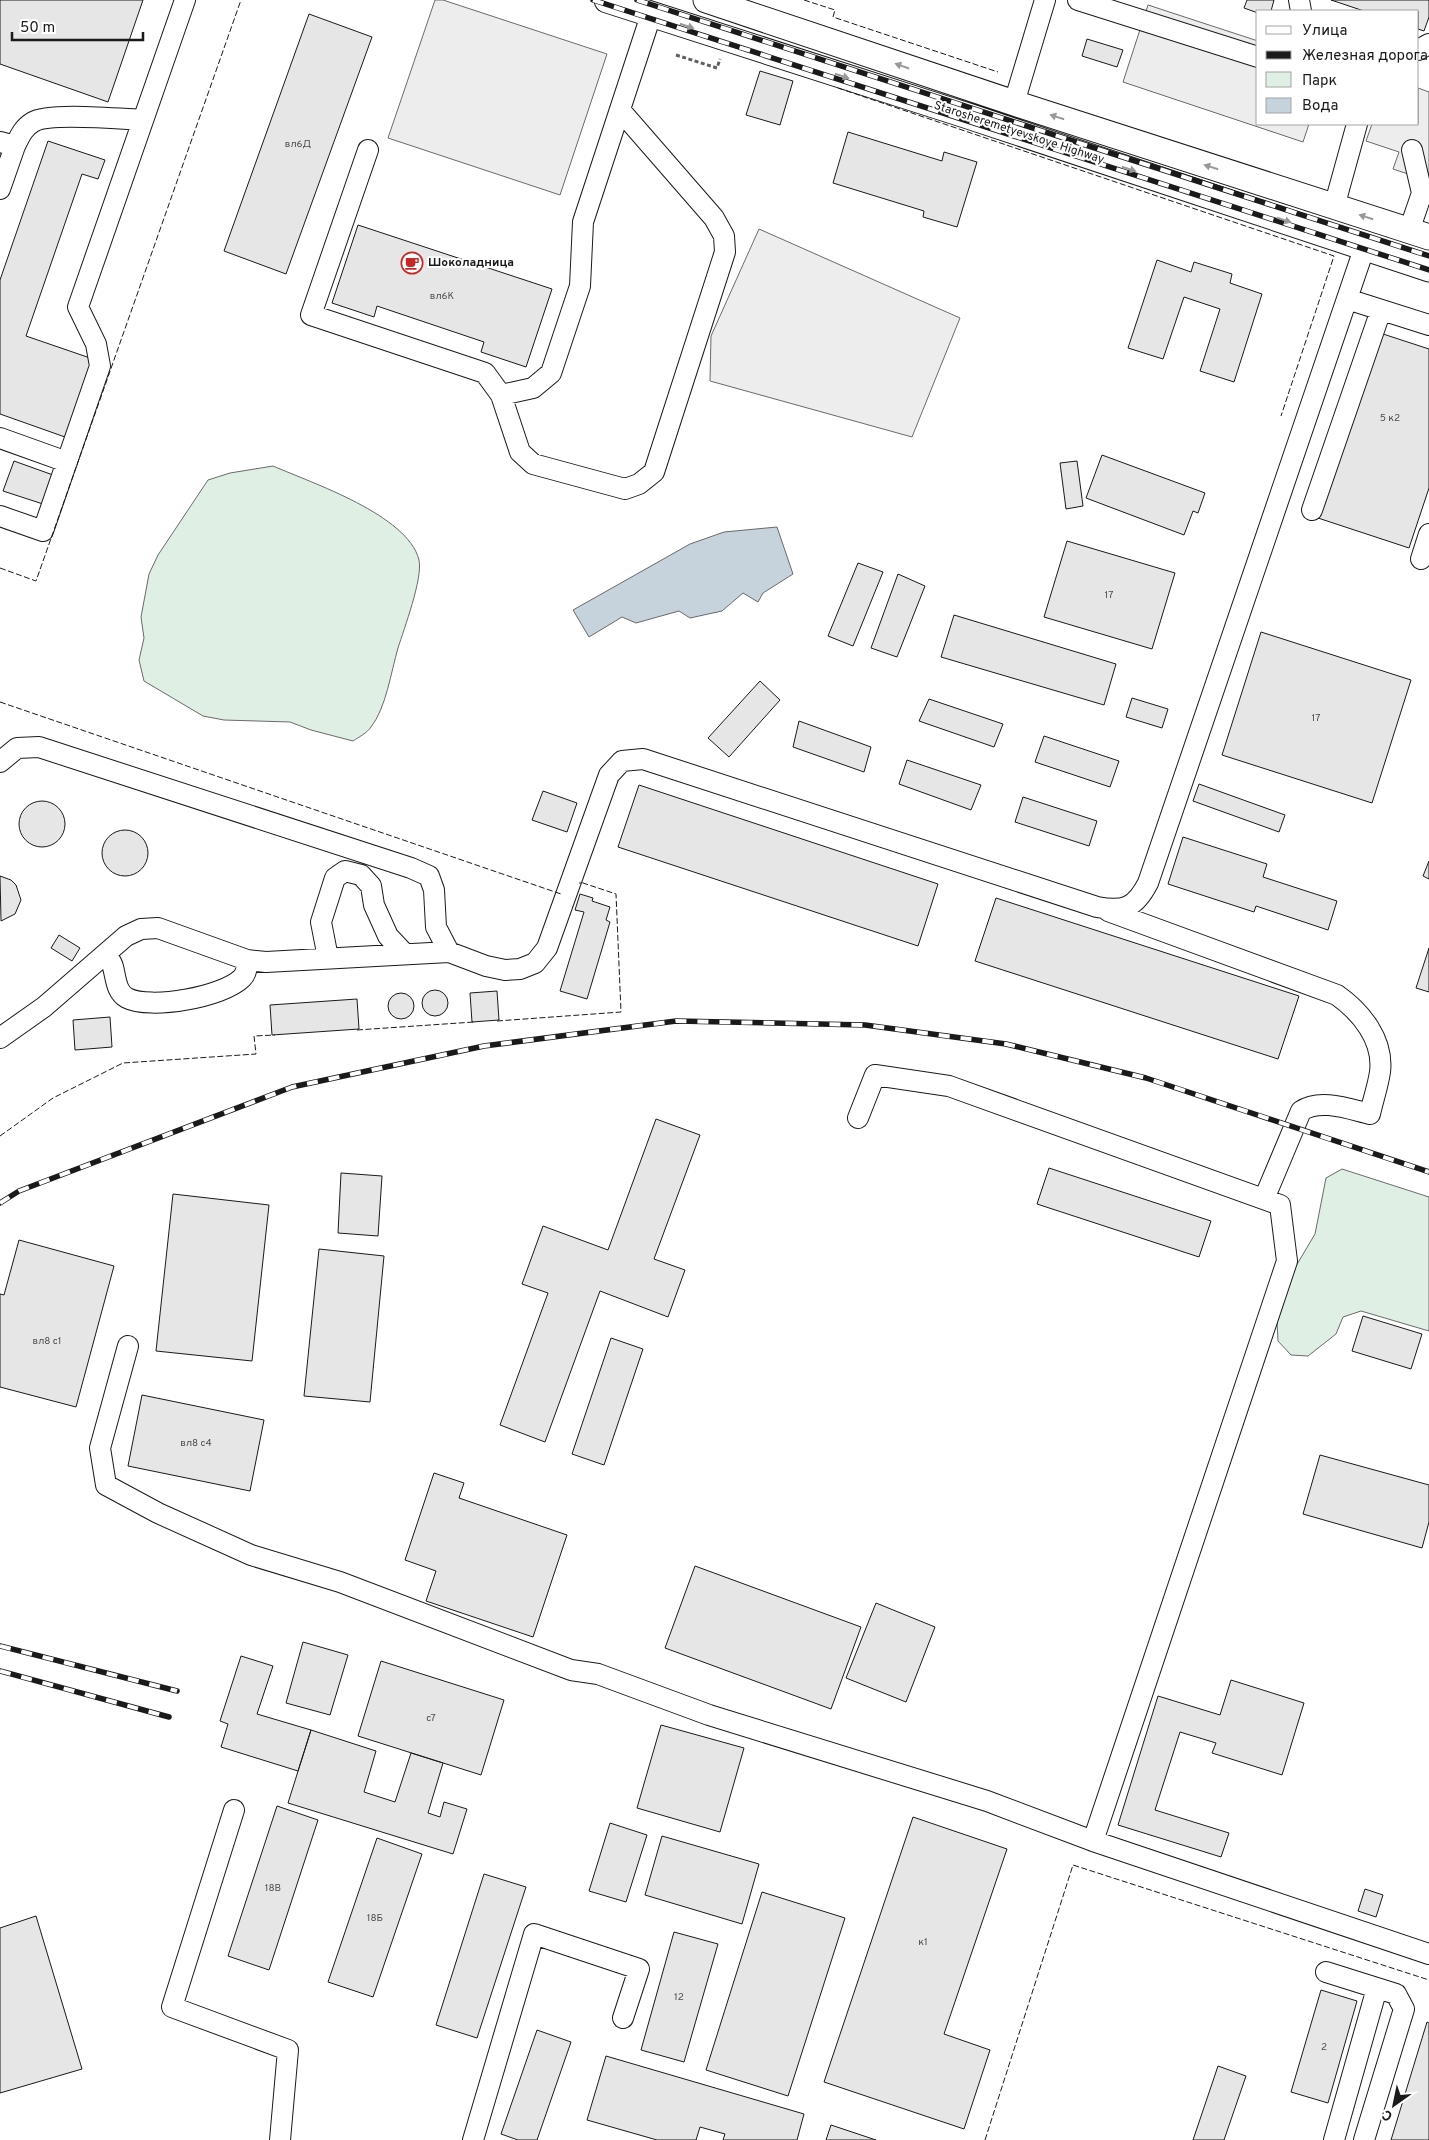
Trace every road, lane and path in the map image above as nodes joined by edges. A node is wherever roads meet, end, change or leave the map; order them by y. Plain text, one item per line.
1 (184, 0) edge
2 (607, 0) edge
3 (706, 0) edge
4 (1045, 0) edge
5 (1078, 0) edge
6 (651, 14) junction
7 (676, 55) dead end
8 (1256, 56) edge
9 (709, 65) dead end
10 (1014, 103) junction
11 (620, 110) junction
12 (143, 120) junction
13 (1357, 125) edge
14 (7, 144) edge
15 (368, 150) dead end
16 (1409, 155) dead end
17 (0, 189) edge
18 (1334, 207) junction
19 (1411, 232) edge
20 (1365, 246) junction
21 (1429, 269) edge
22 (1347, 299) junction
23 (1381, 310) junction
24 (1429, 326) edge
25 (501, 395) junction
26 (0, 438) edge
27 (67, 462) junction
28 (1312, 510) dead end
29 (0, 516) edge
30 (1429, 534) edge
31 (1421, 559) dead end
32 (0, 762) edge
33 (1097, 907) junction
34 (449, 952) junction
35 (404, 953) junction
36 (106, 954) junction
37 (328, 958) junction
38 (247, 960) junction
39 (0, 1038) edge
40 (858, 1118) dead end
41 (1264, 1199) junction
42 (128, 1346) dead end
43 (234, 1810) dead end
44 (1093, 1840) junction
45 (1429, 1954) edge
46 (1326, 1972) dead end
47 (1377, 1988) junction
48 (623, 2018) dead end
49 (280, 2140) edge
50 (473, 2140) edge
51 (1334, 2140) edge
52 (1364, 2140) edge

1 - 12 street
2 - 6 main road, Starosheremetyevskoye Highway
10 -> 3 main road
4 - 10 street
5 - 8 street
6 - 11 street
6 -> 20 main road, Starosheremetyevskoye Highway
7 - 9 path
18 -> 10 main road
11 - 25 street
11 - 25 street
12 - 14 street
12 - 27 street
13 - 18 street
14 - 17 street
15 - 25 street
16 - 19 street
19 -> 18 main road
20 - 21 main road, Starosheremetyevskoye Highway
20 - 22 street
22 - 23 street
22 - 33 street
23 - 24 street
23 - 28 street
26 - 27 street
27 - 29 street
30 - 31 street
32 - 34 street
33 - 34 street
33 - 41 street
34 - 35 street
35 - 37 street
35 - 37 street
36 - 38 street
36 - 38 street
36 - 39 street
37 - 38 street
40 - 41 street
41 - 44 street
42 - 44 street
43 - 49 street
44 - 45 street
46 - 47 street
47 - 51 street
47 - 52 street
48 - 50 street

